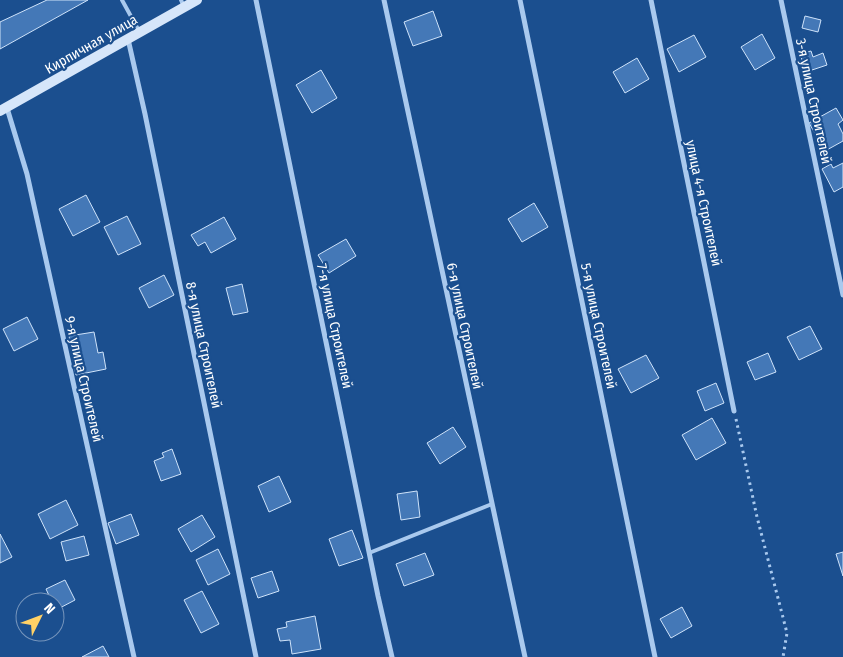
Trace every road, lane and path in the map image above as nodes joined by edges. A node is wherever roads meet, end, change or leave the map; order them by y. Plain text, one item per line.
1 (122, 0) edge
2 (196, 0) edge
3 (256, 0) edge
4 (384, 0) edge
5 (520, 0) edge
6 (651, 0) edge
7 (781, 0) edge
8 (183, 3) edge
9 (140, 32) junction
10 (128, 38) junction
11 (4, 110) edge
12 (843, 294) edge
13 (734, 410) joint
14 (492, 504) junction
15 (369, 553) junction
16 (134, 657) edge
17 (256, 657) edge
18 (392, 657) edge
19 (526, 657) edge
20 (655, 657) edge
21 (783, 657) edge

1 - 9 lane
2 - 8 main road, Кирпичная улица
3 - 15 street, 7-я улица Строителей
4 - 14 street, 6-я улица Строителей
5 - 20 street, 5-я улица Строителей
6 - 13 street, улица 4-я Строителей
7 - 12 street, 3-я улица Строителей
8 - 9 main road, Кирпичная улица
9 - 10 main road, Кирпичная улица
10 - 11 main road, Кирпичная улица
10 - 17 street, 8-я улица Строителей
11 - 16 street, 9-я улица Строителей
13 - 21 path
14 - 15 lane
14 - 19 street, 6-я улица Строителей
15 - 18 street, 7-я улица Строителей

